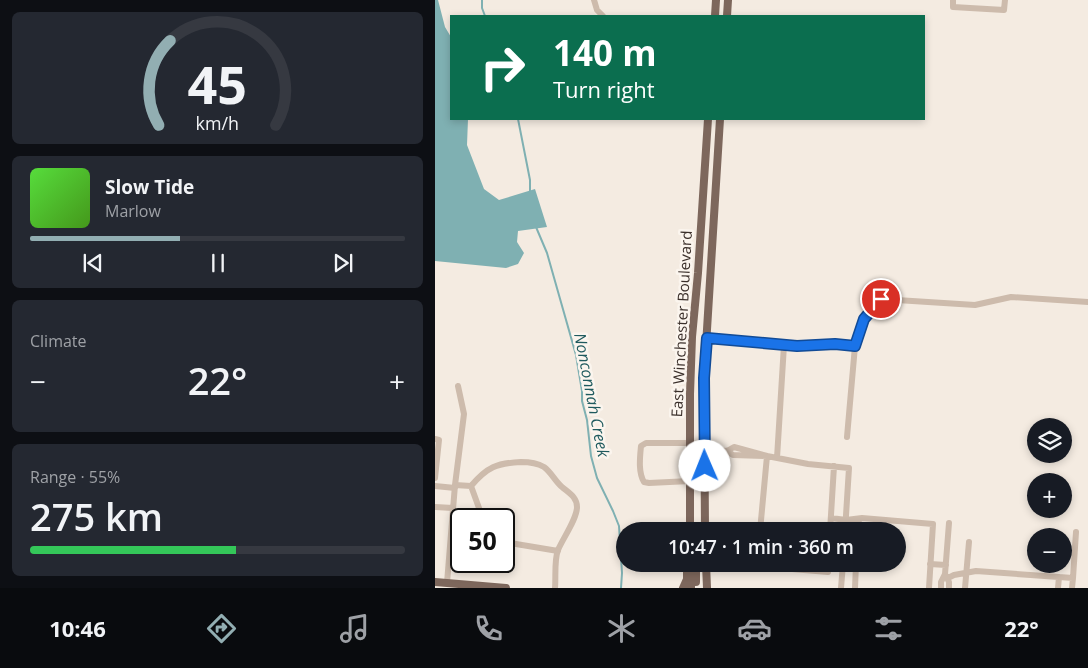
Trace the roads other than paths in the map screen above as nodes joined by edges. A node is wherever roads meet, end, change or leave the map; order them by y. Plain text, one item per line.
1 (594, 0) edge
2 (716, 0) edge
3 (728, 0) edge
4 (953, 0) edge
5 (1005, 0) edge
6 (602, 15) edge
7 (715, 15) edge
8 (727, 15) edge
9 (708, 120) edge
10 (720, 120) edge
11 (1088, 302) edge
12 (707, 338) junction
13 (784, 345) junction
14 (855, 346) junction
15 (458, 386) dead end
16 (847, 437) dead end
17 (435, 440) edge
18 (690, 443) junction
19 (705, 449) junction
20 (767, 456) junction
21 (777, 458) junction
22 (834, 466) junction
23 (435, 478) edge
24 (690, 481) junction
25 (435, 486) edge
26 (471, 486) junction
27 (455, 487) junction
28 (690, 498) junction
29 (435, 507) edge
30 (453, 508) joint
31 (479, 508) edge
32 (831, 518) junction
33 (859, 518) junction
34 (846, 520) junction
35 (689, 522) edge
36 (694, 522) edge
37 (705, 522) edge
38 (761, 522) edge
39 (831, 522) edge
40 (859, 522) edge
41 (949, 523) dead end
42 (1076, 532) dead end
43 (969, 542) dead end
44 (515, 545) edge
45 (450, 546) edge
46 (557, 551) junction
47 (930, 564) junction
48 (946, 565) junction
49 (687, 572) edge
50 (691, 572) edge
51 (696, 572) edge
52 (706, 572) edge
53 (842, 572) edge
54 (856, 572) edge
55 (967, 572) junction
56 (947, 576) junction
57 (1059, 577) junction
58 (1073, 578) junction
59 (435, 582) edge
60 (447, 583) junction
61 (506, 588) edge
62 (555, 588) edge
63 (683, 588) edge
64 (691, 588) edge
65 (696, 588) edge
66 (707, 588) edge
67 (841, 588) edge
68 (855, 588) edge
69 (929, 588) edge
70 (941, 588) edge
71 (949, 588) edge
72 (965, 588) edge
73 (1058, 588) edge
74 (1072, 588) edge

1 - 6 street
2 - 7 main road
3 - 8 main road
4 - 5 street
9 - 18 main road, East Winchester Boulevard
10 - 12 main road, East Winchester Boulevard
11 - 14 street
12 - 13 street
12 - 19 main road, East Winchester Boulevard
13 - 14 street
13 - 21 street
14 - 16 street
15 - 27 street
17 - 23 street
18 - 19 main road
18 - 24 main road, East Winchester Boulevard
18 - 24 street
19 - 20 street
19 - 37 main road, East Winchester Boulevard
20 - 21 street
20 - 38 street
21 - 22 street
22 - 32 street
22 - 34 street
24 - 28 main road, East Winchester Boulevard
25 - 27 street
26 - 27 street
26 - 31 street
26 - 46 street
27 - 30 street
28 - 35 main road, East Winchester Boulevard
28 - 36 main road
29 - 30 street
32 - 34 street
32 - 39 street
33 - 34 street
33 - 40 street
33 - 47 street
41 - 48 street
42 - 58 street
43 - 55 street
44 - 46 street
45 - 60 street
46 - 62 street
47 - 48 street
47 - 69 street
48 - 56 street
49 - 63 main road
50 - 64 main road
51 - 65 main road
52 - 66 main road
53 - 67 street
54 - 68 street
55 - 56 street
55 - 57 street
55 - 72 street
56 - 70 street
56 - 71 street
57 - 58 street
57 - 73 street
58 - 74 street
59 - 60 main road
60 - 61 main road

